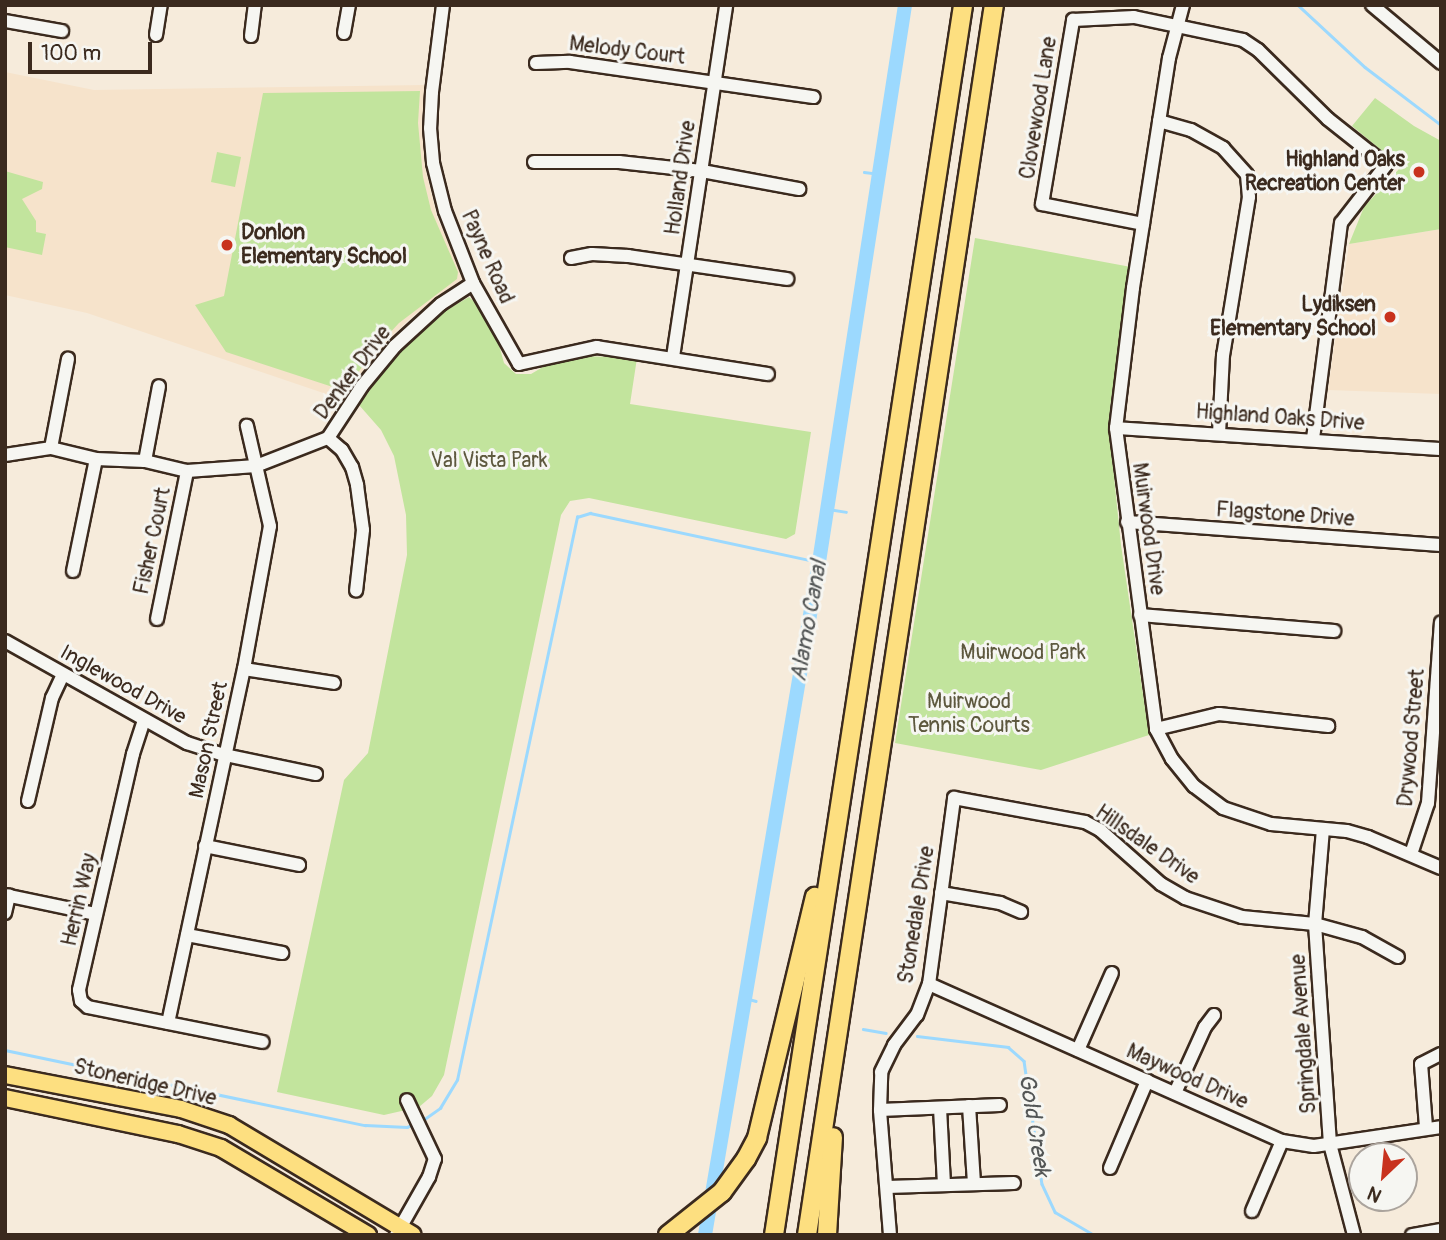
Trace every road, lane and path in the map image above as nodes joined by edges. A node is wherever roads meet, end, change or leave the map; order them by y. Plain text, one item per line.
1 (161, 5) edge
2 (255, 5) edge
3 (349, 5) edge
4 (443, 5) edge
5 (726, 5) edge
6 (963, 5) edge
7 (995, 5) edge
8 (1183, 5) edge
9 (1372, 5) edge
10 (5, 21) edge
11 (1177, 24) junction
12 (62, 31) dead end
13 (344, 33) dead end
14 (156, 35) dead end
15 (251, 36) dead end
16 (536, 63) dead end
17 (1441, 63) edge
18 (714, 82) junction
19 (813, 97) dead end
20 (1159, 121) junction
21 (534, 162) dead end
22 (702, 171) junction
23 (799, 189) dead end
24 (1143, 224) junction
25 (571, 258) dead end
26 (688, 265) junction
27 (787, 279) dead end
28 (473, 283) junction
29 (673, 357) junction
30 (68, 359) dead end
31 (768, 374) dead end
32 (159, 386) dead end
33 (247, 426) dead end
34 (1116, 428) junction
35 (1219, 433) junction
36 (328, 439) junction
37 (1313, 439) junction
38 (51, 448) junction
39 (1441, 449) edge
40 (5, 455) edge
41 (96, 459) junction
42 (145, 461) junction
43 (256, 466) junction
44 (187, 471) junction
45 (1127, 522) junction
46 (1441, 545) edge
47 (73, 571) dead end
48 (356, 591) dead end
49 (1140, 615) junction
50 (157, 619) dead end
51 (1441, 622) edge
52 (1334, 631) dead end
53 (5, 641) edge
54 (244, 669) junction
55 (63, 674) junction
56 (334, 683) dead end
57 (145, 720) junction
58 (1328, 726) dead end
59 (1156, 729) junction
60 (225, 755) junction
61 (316, 774) dead end
62 (954, 798) joint
63 (28, 801) dead end
64 (1323, 829) junction
65 (836, 830) junction
66 (205, 846) junction
67 (1411, 854) junction
68 (299, 865) dead end
69 (1441, 867) edge
70 (941, 893) junction
71 (7, 895) edge
72 (1021, 912) dead end
73 (5, 913) edge
74 (96, 914) junction
75 (1315, 924) junction
76 (187, 934) junction
77 (282, 953) dead end
78 (1398, 957) dead end
79 (1112, 973) dead end
80 (929, 984) junction
81 (1214, 1015) dead end
82 (168, 1023) junction
83 (263, 1042) dead end
84 (1078, 1050) junction
85 (1441, 1055) edge
86 (5, 1075) edge
87 (831, 1077) junction
88 (1147, 1081) junction
89 (1175, 1093) junction
90 (5, 1098) edge
91 (407, 1100) dead end
92 (1000, 1105) dead end
93 (969, 1107) junction
94 (940, 1108) junction
95 (880, 1110) junction
96 (1426, 1127) junction
97 (1441, 1127) edge
98 (1282, 1141) junction
99 (1330, 1144) junction
100 (1110, 1168) dead end
101 (1013, 1183) dead end
102 (944, 1184) junction
103 (974, 1184) junction
104 (887, 1188) junction
105 (1252, 1212) dead end
106 (1441, 1230) edge
107 (403, 1232) edge
108 (368, 1235) edge
109 (668, 1235) edge
110 (774, 1235) edge
111 (807, 1235) edge
112 (827, 1235) edge
113 (890, 1235) edge
114 (1354, 1235) edge
115 (1412, 1235) edge

1 - 14 street
2 - 15 street
3 - 13 street
4 - 28 street, Payne Road
5 - 18 street, Holland Drive
6 - 65 highway
7 - 87 highway
8 - 11 street, Muirwood Drive
9 - 17 street
10 - 12 street
11 - 20 street, Muirwood Drive
11 - 24 street, Clovewood Lane
11 - 37 street
16 - 18 street, Melody Court
18 - 19 street, Melody Court
18 - 22 street, Holland Drive
20 - 24 street, Muirwood Drive
20 - 35 street
21 - 22 street
22 - 23 street
22 - 26 street, Holland Drive
24 - 34 street, Muirwood Drive
25 - 26 street
26 - 27 street
26 - 29 street, Holland Drive
28 - 29 street, Payne Road
28 - 36 street, Denker Drive
29 - 31 street
30 - 38 street
32 - 42 street
33 - 43 street, Mason Street
34 - 35 street, Highland Oaks Drive
34 - 45 street, Muirwood Drive
35 - 37 street, Highland Oaks Drive
36 - 43 street, Denker Drive
36 - 48 street
37 - 39 street, Highland Oaks Drive
38 - 40 street, Denker Drive
38 - 41 street, Denker Drive
41 - 42 street, Denker Drive
41 - 47 street
42 - 44 street, Denker Drive
43 - 44 street, Denker Drive
43 - 54 street, Mason Street
44 - 50 street, Fisher Court
45 - 46 street, Flagstone Drive
45 - 49 street, Muirwood Drive
49 - 52 street
49 - 59 street, Muirwood Drive
51 - 67 street, Drywood Street
53 - 55 street, Inglewood Drive
54 - 56 street
54 - 60 street, Mason Street
55 - 57 street, Inglewood Drive
55 - 63 street
57 - 60 street, Inglewood Drive
57 - 74 street, Herrin Way
58 - 59 street
59 - 64 street, Muirwood Drive
60 - 61 street, Inglewood Drive
60 - 66 street, Mason Street
62 - 70 street, Stonedale Drive
62 - 75 street, Hillsdale Drive
64 - 67 street, Muirwood Drive
64 - 75 street, Springdale Avenue
65 - 109 highway
65 - 110 highway
66 - 68 street
66 - 76 street, Mason Street
67 - 69 street, Muirwood Drive
70 - 72 street
70 - 80 street, Stonedale Drive
71 - 73 street
71 - 74 street
74 - 82 street, Herrin Way
75 - 78 street, Hillsdale Drive
75 - 99 street, Springdale Avenue
76 - 77 street
76 - 82 street, Mason Street
79 - 84 street
80 - 84 street, Maywood Drive
80 - 95 street, Stonedale Drive
81 - 89 street
82 - 83 street
84 - 88 street, Maywood Drive
85 - 96 street
86 - 107 main road, Stoneridge Drive
87 - 111 highway
87 - 112 highway
88 - 89 street, Maywood Drive
88 - 100 street
89 - 98 street, Maywood Drive
90 - 108 main road, Stoneridge Drive
91 - 107 street
92 - 93 street
93 - 94 street
93 - 103 street
94 - 95 street
94 - 102 street
95 - 104 street, Stonedale Drive
96 - 97 street, Maywood Drive
96 - 99 street, Maywood Drive
98 - 99 street, Maywood Drive
98 - 105 street
99 - 114 street, Springdale Avenue
101 - 103 street
102 - 103 street
102 - 104 street
104 - 113 street, Stonedale Drive
106 - 115 street

